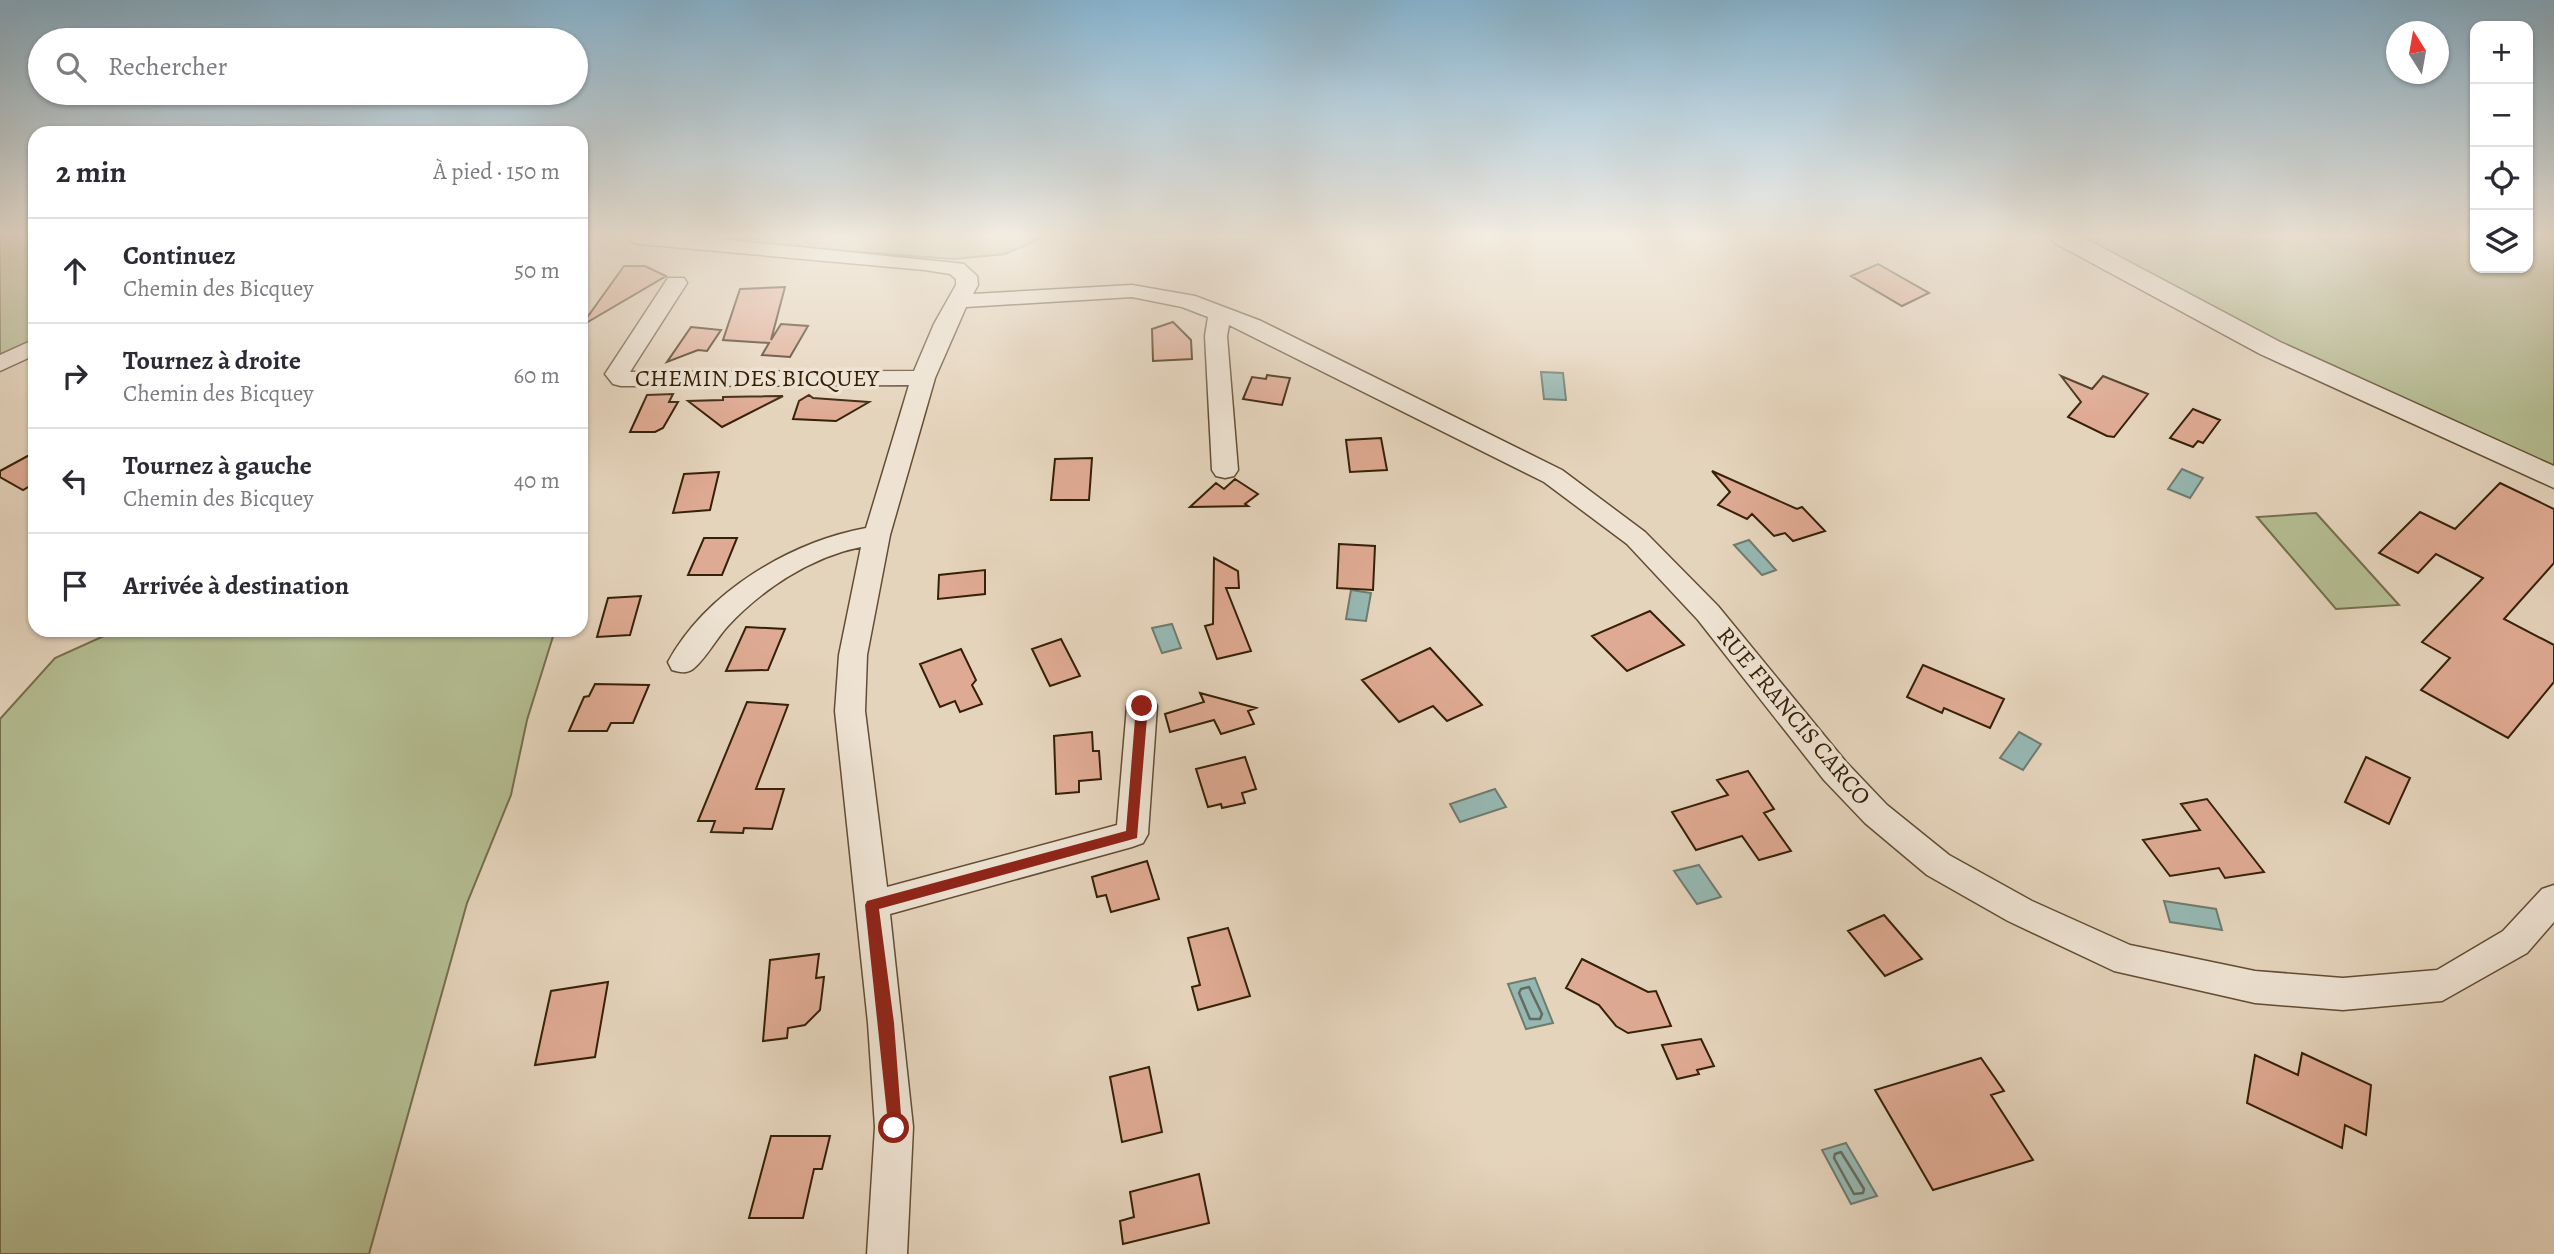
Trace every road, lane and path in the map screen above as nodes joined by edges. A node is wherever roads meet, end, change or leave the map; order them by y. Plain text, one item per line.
1 (667, 297) edge
2 (958, 297) edge
3 (1168, 297) edge
4 (2174, 297) edge
5 (1220, 314) junction
6 (28, 350) edge
7 (0, 364) edge
8 (923, 378) junction
9 (1225, 470) dead end
10 (2554, 478) edge
11 (877, 535) junction
12 (682, 662) dead end
13 (1142, 706) dead end
14 (2554, 899) edge
15 (872, 905) junction
16 (887, 1254) edge

1 - 8 street, CHEMIN DES BICQUEY
2 - 8 street
3 - 5 street, RUE FRANCIS CARCO
4 - 10 street
5 - 9 street
5 - 14 street, RUE FRANCIS CARCO
6 - 7 street
8 - 11 street
11 - 12 street
11 - 15 street
13 - 15 street
15 - 16 street

